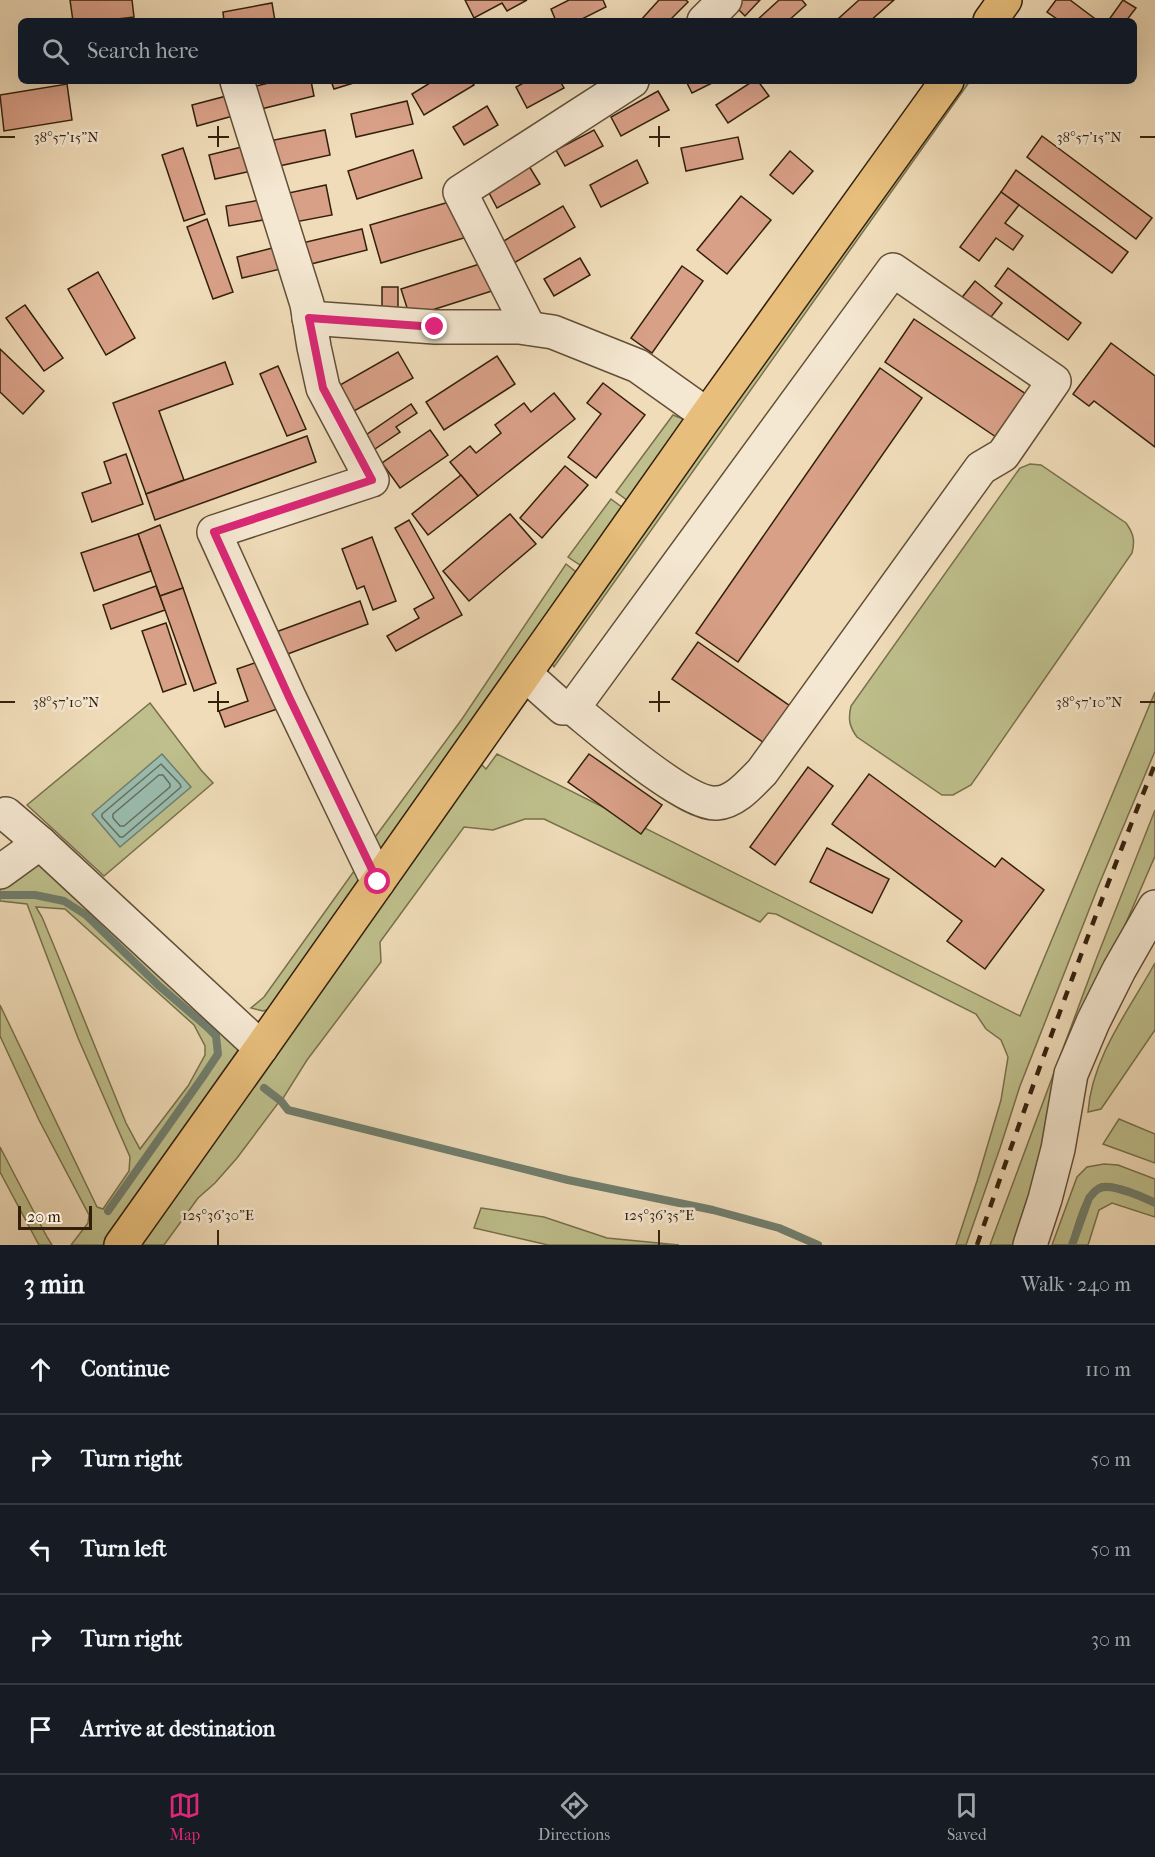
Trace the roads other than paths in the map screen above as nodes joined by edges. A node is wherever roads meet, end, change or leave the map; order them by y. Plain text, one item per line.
1 (725, 0) edge
2 (1005, 0) edge
3 (707, 18) edge
4 (992, 18) edge
5 (238, 84) edge
6 (627, 84) edge
7 (945, 84) edge
8 (309, 318) junction
9 (529, 328) junction
10 (707, 415) junction
11 (525, 674) junction
12 (573, 708) junction
13 (6, 814) dead end
14 (40, 843) junction
15 (0, 872) edge
16 (378, 882) junction
17 (1155, 907) edge
18 (261, 1048) junction
19 (121, 1245) edge
20 (1030, 1245) edge

1 - 3 street
2 - 4 main road
5 - 8 street
6 - 9 street
7 - 10 main road
8 - 9 street
8 - 16 street
9 - 10 street
10 - 11 main road
11 - 12 street
11 - 16 main road
12 - 12 street
13 - 14 street
14 - 15 street
14 - 18 street
16 - 18 main road
17 - 20 street
18 - 19 main road

